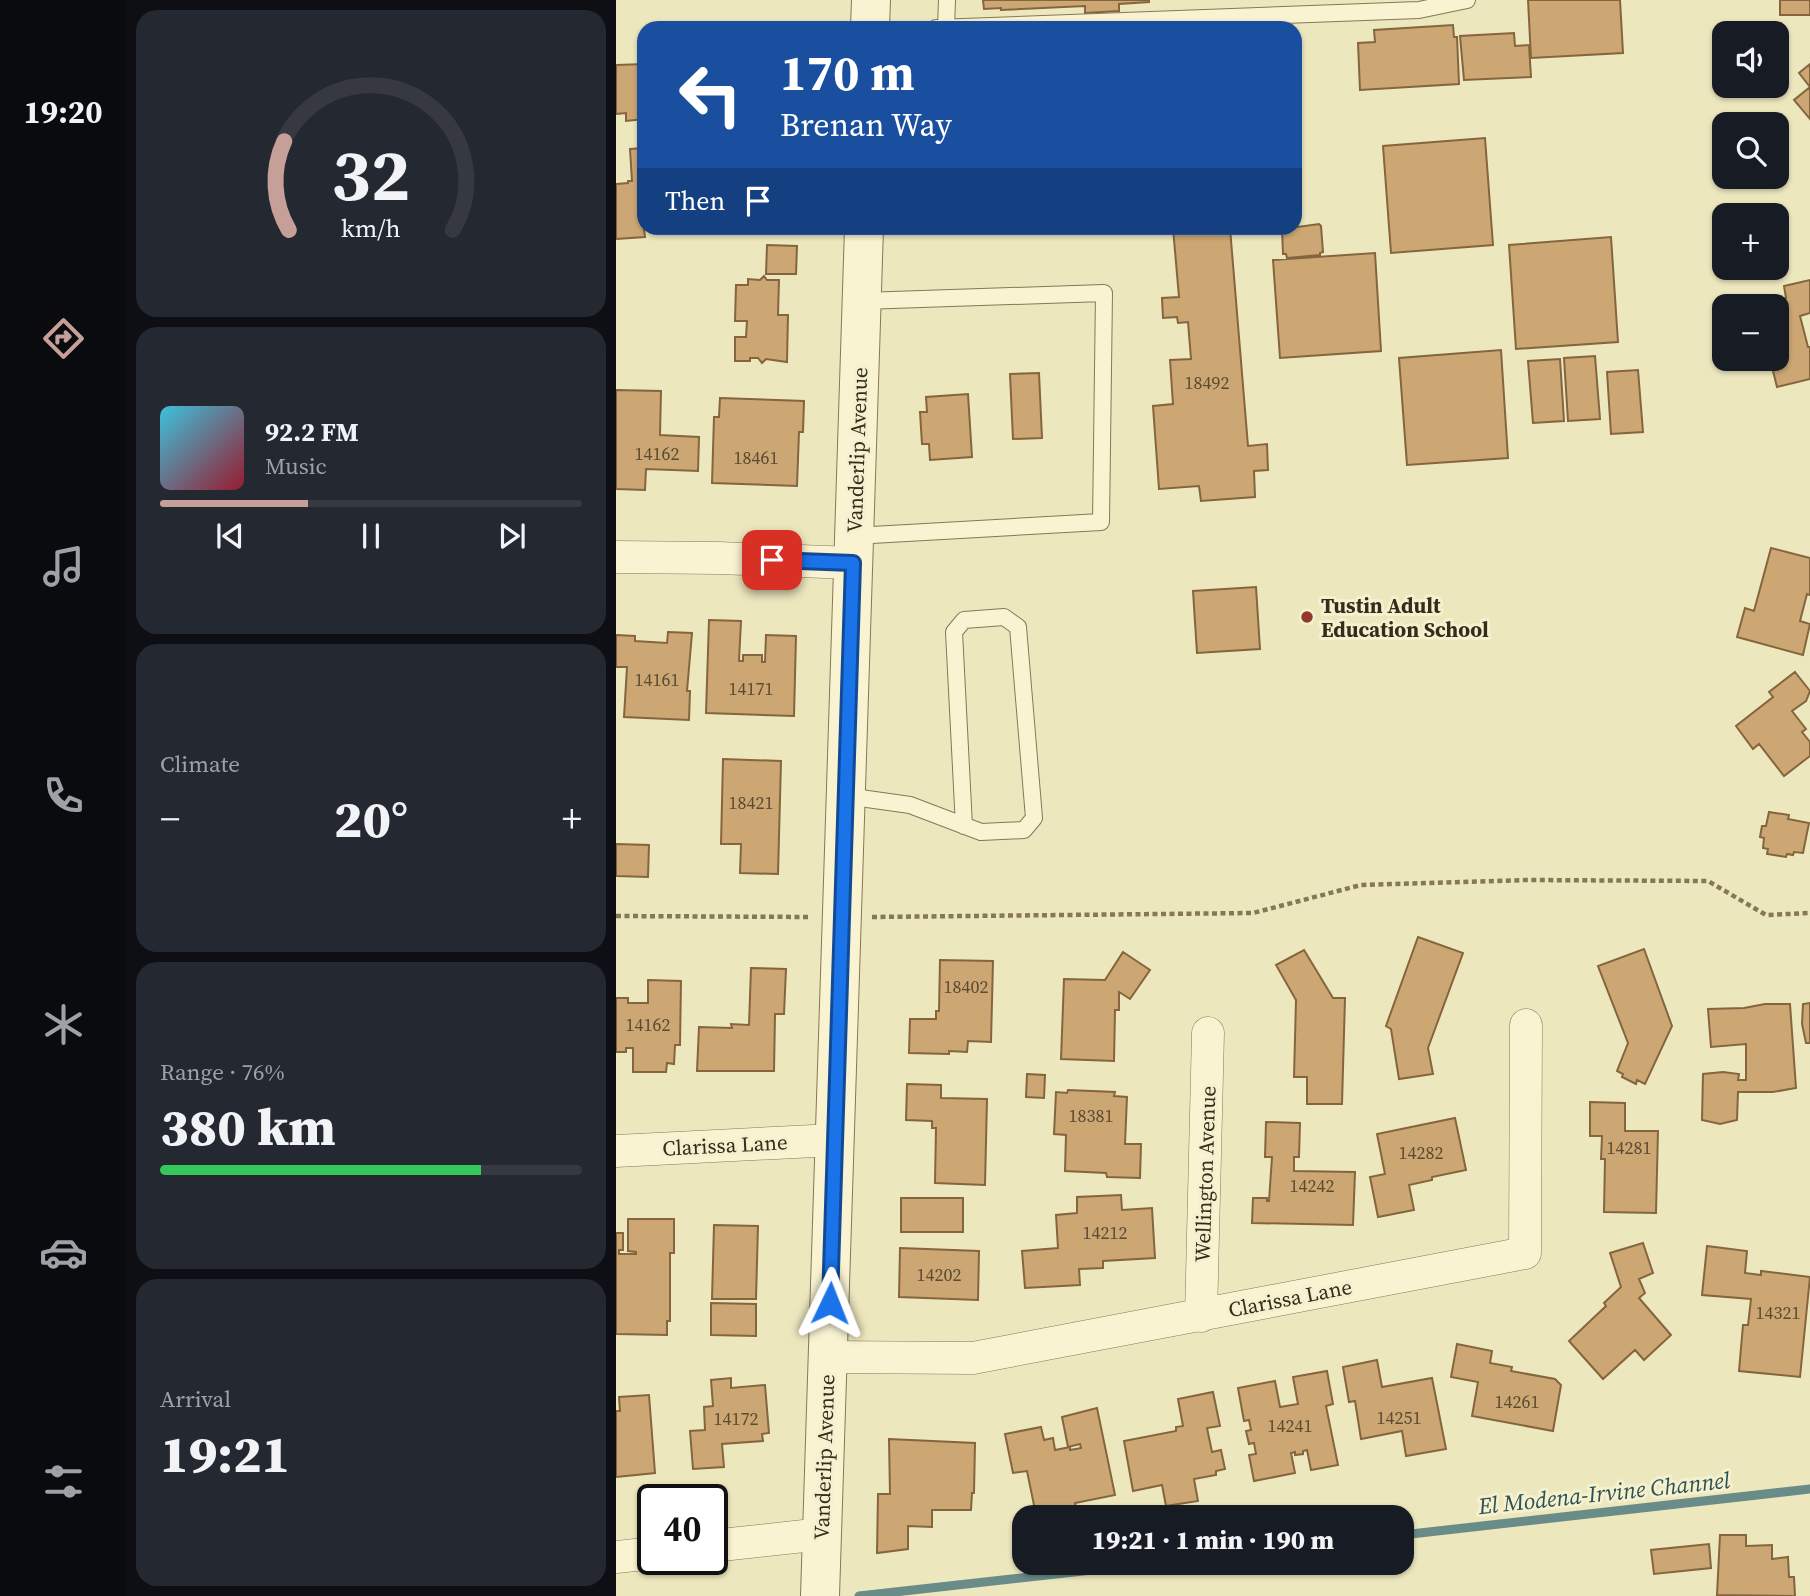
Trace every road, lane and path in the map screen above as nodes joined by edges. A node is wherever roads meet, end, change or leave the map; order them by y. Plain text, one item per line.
1 (871, 0) edge
2 (947, 0) edge
3 (1467, 0) edge
4 (1350, 6) edge
5 (870, 21) edge
6 (946, 21) edge
7 (1075, 21) edge
8 (864, 235) edge
9 (861, 301) junction
10 (854, 549) junction
11 (616, 557) edge
12 (846, 796) junction
13 (964, 826) junction
14 (1810, 913) edge
15 (616, 916) edge
16 (842, 918) junction
17 (1526, 1025) dead end
18 (1208, 1033) dead end
19 (835, 1140) junction
20 (616, 1151) edge
21 (1201, 1315) junction
22 (828, 1357) junction
23 (822, 1534) junction
24 (728, 1544) edge
25 (637, 1555) edge
26 (616, 1557) edge
27 (820, 1596) edge

1 - 5 street
2 - 6 lane
3 - 4 lane
4 - 7 lane
8 - 9 street, Vanderlip Avenue
9 - 10 street, Vanderlip Avenue
9 - 10 lane
10 - 11 street
10 - 12 street, Vanderlip Avenue
12 - 13 lane
12 - 16 street, Vanderlip Avenue
13 - 13 lane
14 - 16 path
15 - 16 path
16 - 19 street, Vanderlip Avenue
17 - 21 street, Clarissa Lane
18 - 21 street, Wellington Avenue
19 - 20 street, Clarissa Lane
19 - 22 street, Vanderlip Avenue
21 - 22 street, Clarissa Lane
22 - 23 street, Vanderlip Avenue
23 - 24 street
23 - 27 street, Vanderlip Avenue
25 - 26 street

